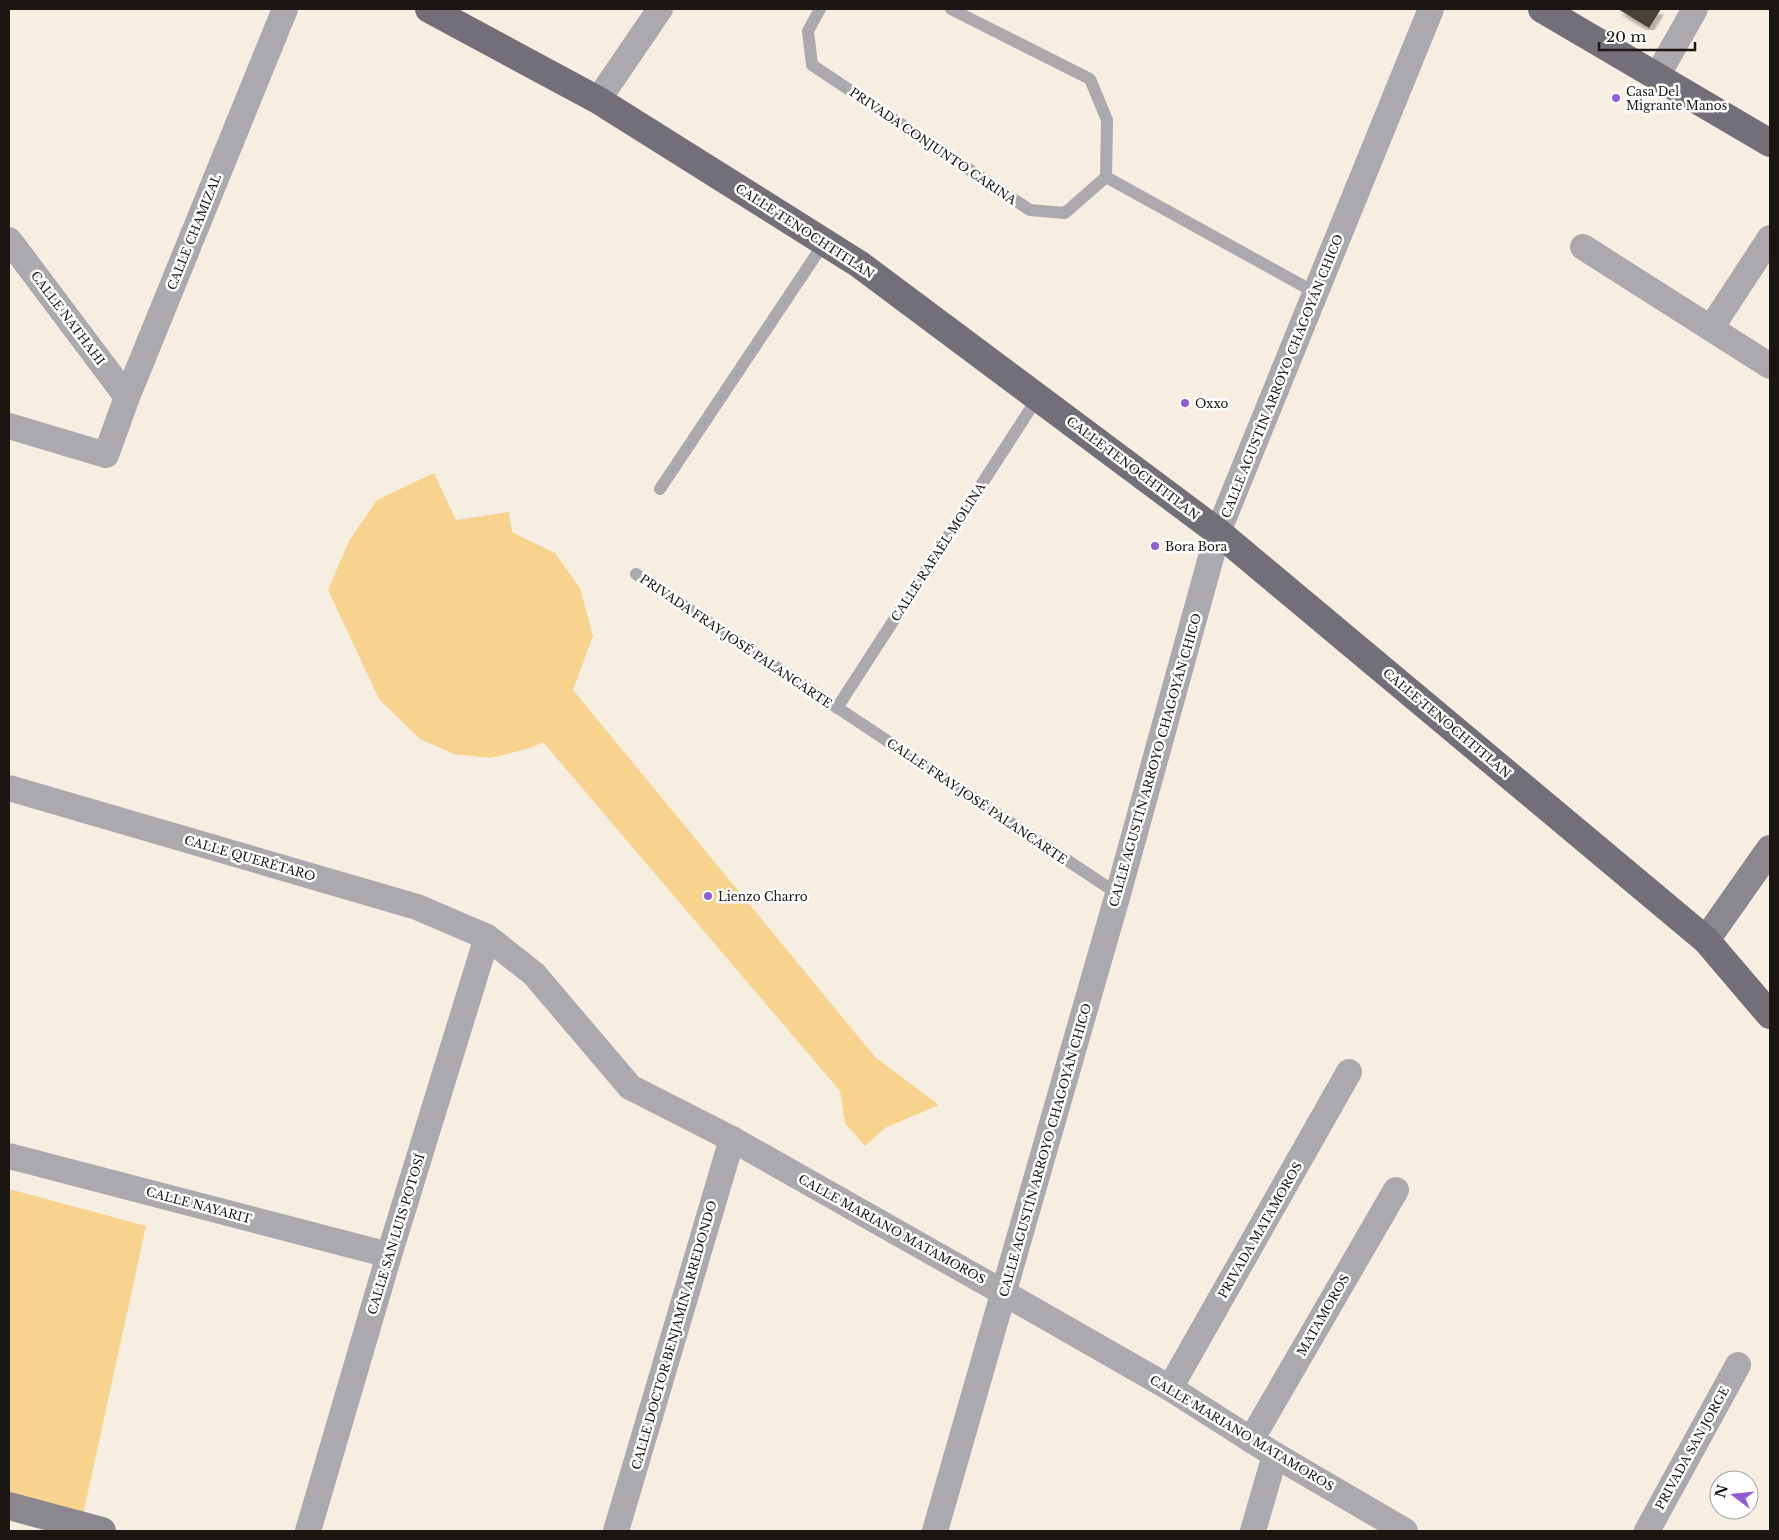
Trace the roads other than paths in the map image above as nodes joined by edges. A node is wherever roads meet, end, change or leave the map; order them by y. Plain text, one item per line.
1 (285, 9) edge
2 (429, 9) edge
3 (660, 9) edge
4 (820, 9) edge
5 (951, 9) edge
6 (1431, 9) edge
7 (1542, 9) edge
8 (1695, 9) edge
9 (1657, 76) junction
10 (598, 100) junction
11 (1770, 143) edge
12 (1106, 177) junction
13 (1770, 238) edge
14 (9, 240) edge
15 (824, 243) junction
16 (1583, 247) dead end
17 (1316, 293) junction
18 (1711, 328) junction
19 (1770, 366) edge
20 (1038, 396) junction
21 (127, 397) junction
22 (9, 426) edge
23 (660, 489) dead end
24 (1218, 532) junction
25 (636, 574) dead end
26 (837, 708) junction
27 (9, 788) edge
28 (1770, 849) edge
29 (1118, 894) junction
30 (487, 937) junction
31 (1706, 940) junction
32 (1770, 1015) edge
33 (1349, 1072) dead end
34 (732, 1139) junction
35 (9, 1156) edge
36 (1396, 1190) dead end
37 (390, 1255) junction
38 (1004, 1293) junction
39 (1738, 1365) dead end
40 (1170, 1388) junction
41 (1251, 1440) junction
42 (1275, 1455) junction
43 (9, 1506) edge
44 (102, 1531) edge
45 (308, 1531) edge
46 (616, 1531) edge
47 (935, 1531) edge
48 (1253, 1531) edge
49 (1405, 1531) edge
50 (1646, 1531) edge

1 - 21 street, CALLE CHAMIZAL
2 - 10 main road, CALLE TENOCHTITLAN
3 - 10 street
4 - 12 lane, PRIVADA CONJUNTO CARINA
5 - 12 lane
6 - 17 street, CALLE AGUSTÍN ARROYO CHAGOYÁN CHICO
7 - 9 main road
8 - 9 street
9 - 11 main road
10 - 15 main road, CALLE TENOCHTITLAN
12 - 17 lane
13 - 18 street
14 - 21 street, CALLE NATHAHI
15 - 20 main road, CALLE TENOCHTITLAN
15 - 23 lane
16 - 18 street
17 - 24 street, CALLE AGUSTÍN ARROYO CHAGOYÁN CHICO
18 - 19 street
20 - 24 main road, CALLE TENOCHTITLAN
20 - 26 lane, CALLE RAFAÉL MOLINA
21 - 22 street, CALLE CHAMIZAL
24 - 29 street, CALLE AGUSTÍN ARROYO CHAGOYÁN CHICO
24 - 31 main road, CALLE TENOCHTITLAN
25 - 26 lane, PRIVADA FRAY JOSÉ PALANCARTE
26 - 29 lane, CALLE FRAY JOSÉ PALANCARTE
27 - 30 street, CALLE QUERÉTARO
28 - 31 street
29 - 38 street, CALLE AGUSTÍN ARROYO CHAGOYÁN CHICO
30 - 34 street, CALLE MARIANO MATAMOROS
30 - 37 street, CALLE SAN LUIS POTOSÍ
31 - 32 main road, CALLE TENOCHTITLAN
33 - 40 street, PRIVADA MATAMOROS
34 - 38 street, CALLE MARIANO MATAMOROS
34 - 46 street, CALLE DOCTOR BENJAMÍN ARREDONDO
35 - 37 street, CALLE NAYARIT
36 - 41 street, MATAMOROS
37 - 45 street, CALLE SAN LUIS POTOSÍ
38 - 40 street, CALLE MARIANO MATAMOROS
38 - 47 street, CALLE AGUSTÍN ARROYO CHAGOYÁN CHICO
39 - 50 street, PRIVADA SAN JORGE
40 - 41 street, CALLE MARIANO MATAMOROS
41 - 42 street, CALLE MARIANO MATAMOROS
42 - 48 street
42 - 49 street, CALLE MARIANO MATAMOROS
43 - 44 street

